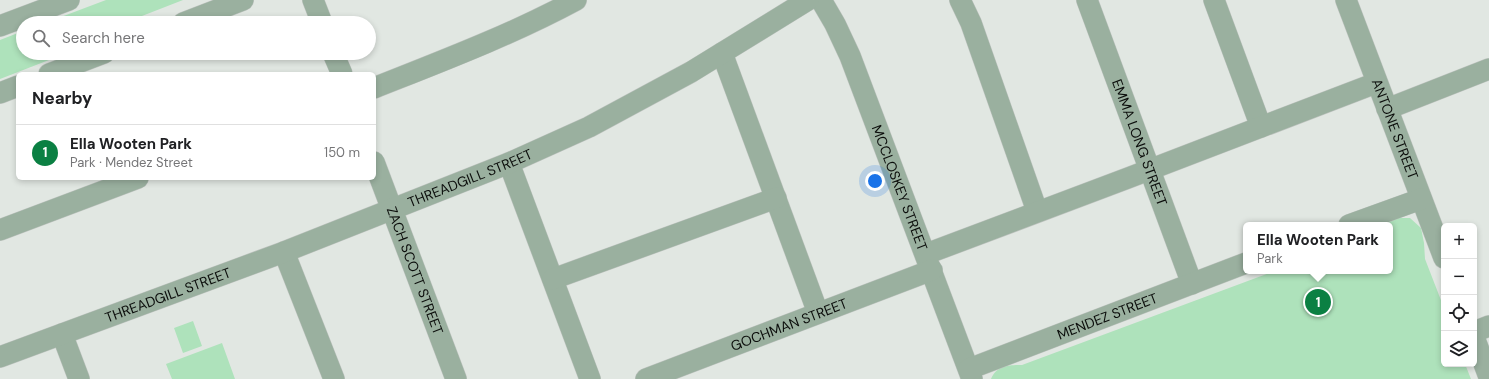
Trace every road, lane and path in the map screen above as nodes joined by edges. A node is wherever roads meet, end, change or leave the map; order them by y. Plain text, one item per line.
1 (69, 0) edge
2 (243, 0) edge
3 (313, 0) edge
4 (576, 0) edge
5 (808, 0) edge
6 (821, 0) edge
7 (960, 0) edge
8 (1087, 0) edge
9 (1214, 0) edge
10 (1346, 0) edge
11 (27, 16) edge
12 (201, 16) edge
13 (319, 16) edge
14 (16, 20) edge
15 (0, 26) edge
16 (722, 53) junction
17 (86, 60) edge
18 (337, 60) edge
19 (1489, 69) edge
20 (54, 72) edge
21 (341, 72) edge
22 (1376, 83) junction
23 (16, 87) edge
24 (376, 87) edge
25 (0, 93) edge
26 (1387, 109) junction
27 (1261, 127) junction
28 (509, 163) junction
29 (376, 167) edge
30 (1149, 170) junction
31 (133, 180) edge
32 (776, 198) junction
33 (1421, 199) junction
34 (392, 209) junction
35 (1037, 211) junction
36 (1357, 222) edge
37 (0, 230) edge
38 (1441, 250) edge
39 (284, 252) junction
40 (929, 262) junction
41 (1243, 264) edge
42 (553, 279) junction
43 (1192, 284) junction
44 (818, 313) junction
45 (1489, 326) edge
46 (1476, 331) edge
47 (62, 334) junction
48 (1477, 345) edge
49 (0, 358) edge
50 (971, 374) edge
51 (1489, 377) edge
52 (79, 379) edge
53 (334, 379) edge
54 (456, 379) edge
55 (590, 379) edge
56 (646, 379) edge

1 - 11 street
2 - 12 street
3 - 13 street
4 - 24 street
5 - 16 street, THREADGILL STREET
6 - 40 street, MCCLOSKEY STREET
7 - 35 street
8 - 30 street, EMMA LONG STREET
9 - 27 street
10 - 22 street, ANTONE STREET
14 - 15 street
16 - 28 street, THREADGILL STREET
16 - 32 street
17 - 20 street
18 - 21 street
19 - 26 street
22 - 26 street, ANTONE STREET
22 - 27 street, GOCHMAN STREET
23 - 25 street
26 - 33 street, ANTONE STREET
27 - 30 street, GOCHMAN STREET
28 - 34 street, THREADGILL STREET
28 - 42 street
29 - 34 street, ZACH SCOTT STREET
30 - 35 street, GOCHMAN STREET
30 - 43 street, EMMA LONG STREET
31 - 37 street
32 - 42 street
32 - 44 street
33 - 36 street
33 - 38 street, ANTONE STREET
34 - 39 street, THREADGILL STREET
34 - 54 street, ZACH SCOTT STREET
35 - 40 street, GOCHMAN STREET
39 - 47 street, THREADGILL STREET
39 - 53 street
40 - 44 street, GOCHMAN STREET
40 - 50 street, MCCLOSKEY STREET
41 - 43 street, MENDEZ STREET
42 - 55 street
43 - 50 street, MENDEZ STREET
44 - 56 street, GOCHMAN STREET
45 - 46 street
47 - 49 street, THREADGILL STREET
47 - 52 street
48 - 51 street

